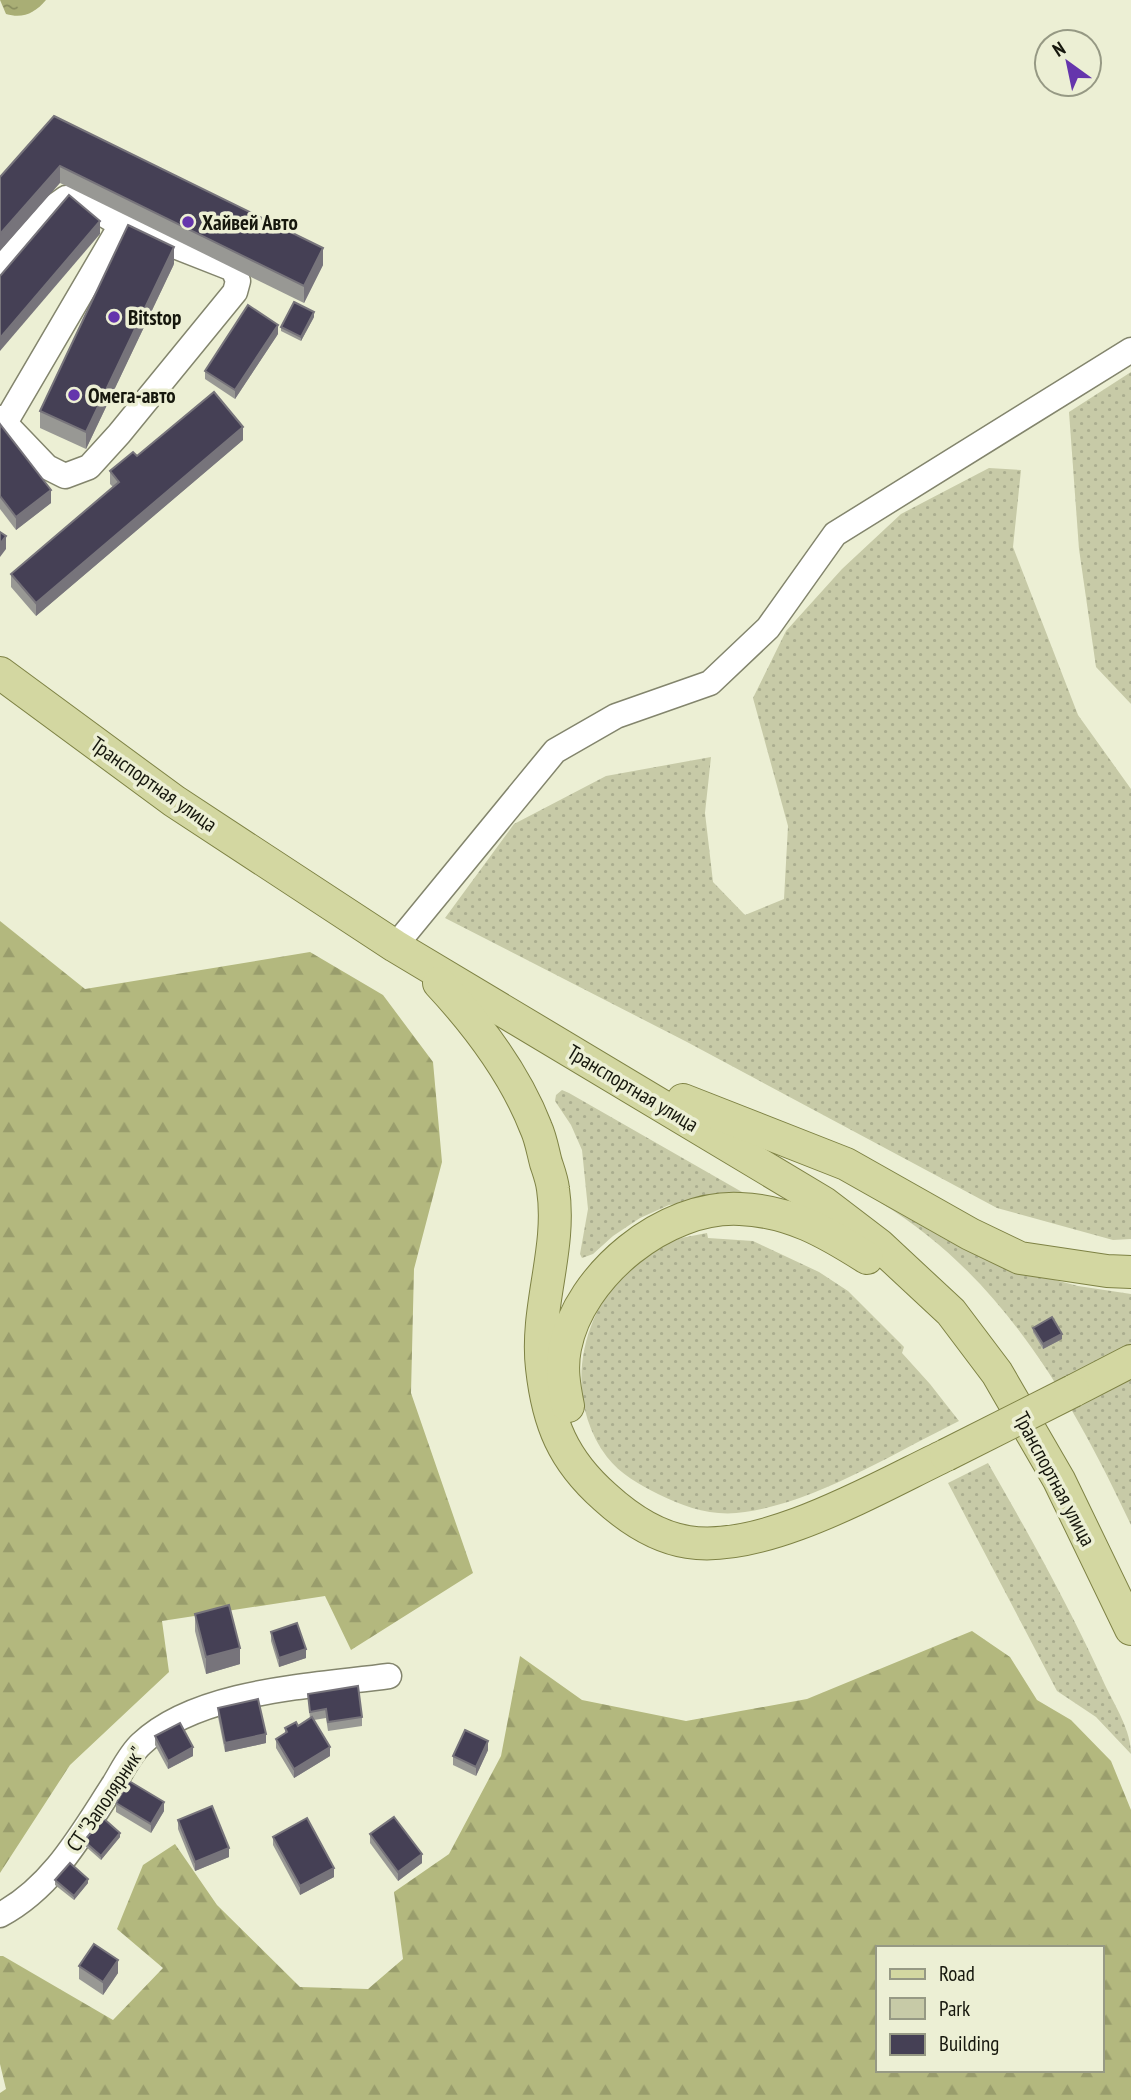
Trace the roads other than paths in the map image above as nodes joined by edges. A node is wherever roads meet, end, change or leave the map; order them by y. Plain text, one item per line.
1 (121, 225) junction
2 (0, 269) edge
3 (1131, 350) edge
4 (2, 421) edge
5 (0, 673) edge
6 (407, 954) junction
7 (600, 1068) junction
8 (1131, 1272) edge
9 (951, 1312) junction
10 (1131, 1361) edge
11 (627, 1516) junction
12 (1131, 1629) edge
13 (389, 1676) dead end
14 (0, 1915) edge

1 - 2 street
1 - 4 street
1 - 4 street
3 - 6 street
5 - 6 main road, Транспортная улица
6 - 7 main road, Транспортная улица
6 - 11 main road
7 - 8 main road
7 - 9 main road, Транспортная улица
9 - 11 main road
9 - 12 main road, Транспортная улица
10 - 11 main road, bridge
13 - 14 street, СТ "Заполярник"

